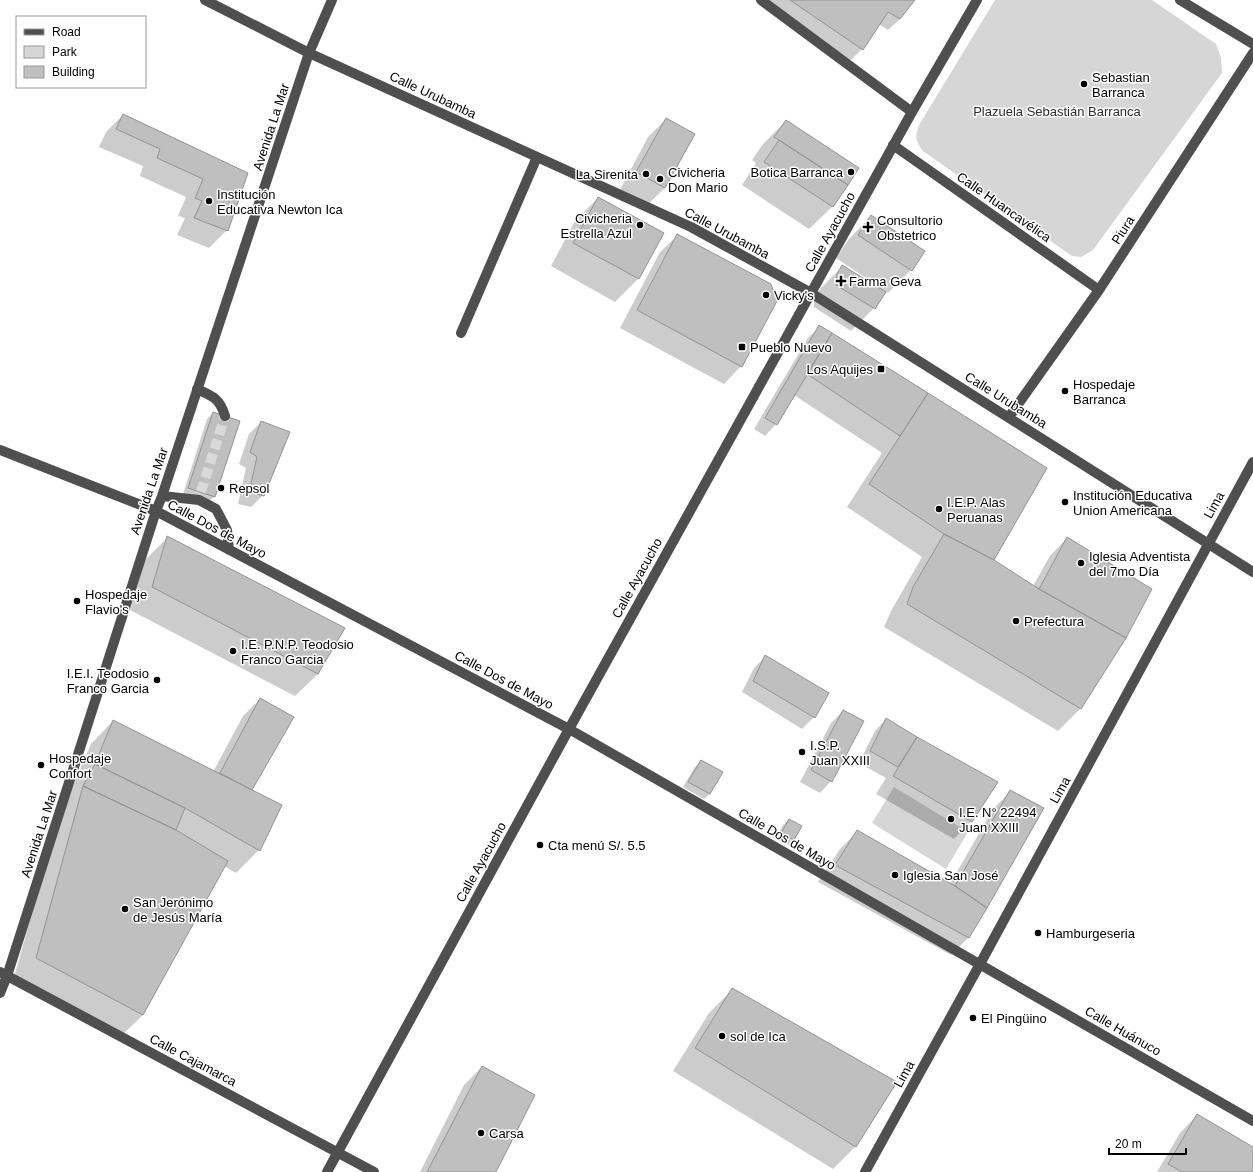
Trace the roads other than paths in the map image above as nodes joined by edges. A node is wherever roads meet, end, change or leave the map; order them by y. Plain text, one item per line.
1 (205, 0) edge
2 (332, 0) edge
3 (761, 0) edge
4 (977, 0) edge
5 (1180, 0) edge
6 (1253, 44) edge
7 (309, 53) junction
8 (1253, 53) edge
9 (912, 112) junction
10 (893, 145) junction
11 (537, 157) junction
12 (1099, 290) junction
13 (810, 293) junction
14 (461, 333) dead end
15 (197, 389) junction
16 (225, 416) tunnel mouth
17 (1009, 417) junction
18 (0, 450) edge
19 (1253, 462) edge
20 (162, 496) junction
21 (156, 511) junction
22 (1208, 544) junction
23 (229, 550) junction
24 (1253, 572) edge
25 (569, 729) junction
26 (980, 964) junction
27 (4, 974) edge
28 (0, 993) edge
29 (1253, 1121) edge
30 (338, 1152) junction
31 (327, 1172) edge
32 (374, 1172) edge
33 (865, 1172) edge

1 - 7 street, Calle Urubamba
2 - 7 street, Avenida La Mar
3 - 9 street
4 - 9 street, Calle Ayacucho
5 - 6 street
7 - 11 street, Calle Urubamba
7 - 15 street, Avenida La Mar
8 - 12 street, Piura
9 - 10 street, Calle Ayacucho
10 - 12 street, Calle Huancavélica
10 - 13 street, Calle Ayacucho
11 - 13 street, Calle Urubamba
11 - 14 street
12 - 17 street, Piura
13 - 17 street, Calle Urubamba
13 - 25 street, Calle Ayacucho
15 - 16 street
15 - 20 street, Avenida La Mar
17 - 22 street, Calle Urubamba
18 - 21 street, Calle Dos de Mayo
19 - 22 street, Lima
20 - 21 street, Avenida La Mar
20 - 23 street
21 - 23 street, Calle Dos de Mayo
21 - 27 street, Avenida La Mar
22 - 24 street, Calle Urubamba
22 - 26 street, Lima
23 - 25 street, Calle Dos de Mayo
25 - 26 street, Calle Dos de Mayo
25 - 30 street, Calle Ayacucho
26 - 29 street, Calle Huánuco
26 - 33 street, Lima
27 - 28 street, Avenida La Mar
27 - 30 street, Calle Cajamarca
30 - 31 street, Calle Ayacucho
30 - 32 street, Calle Cajamarca

